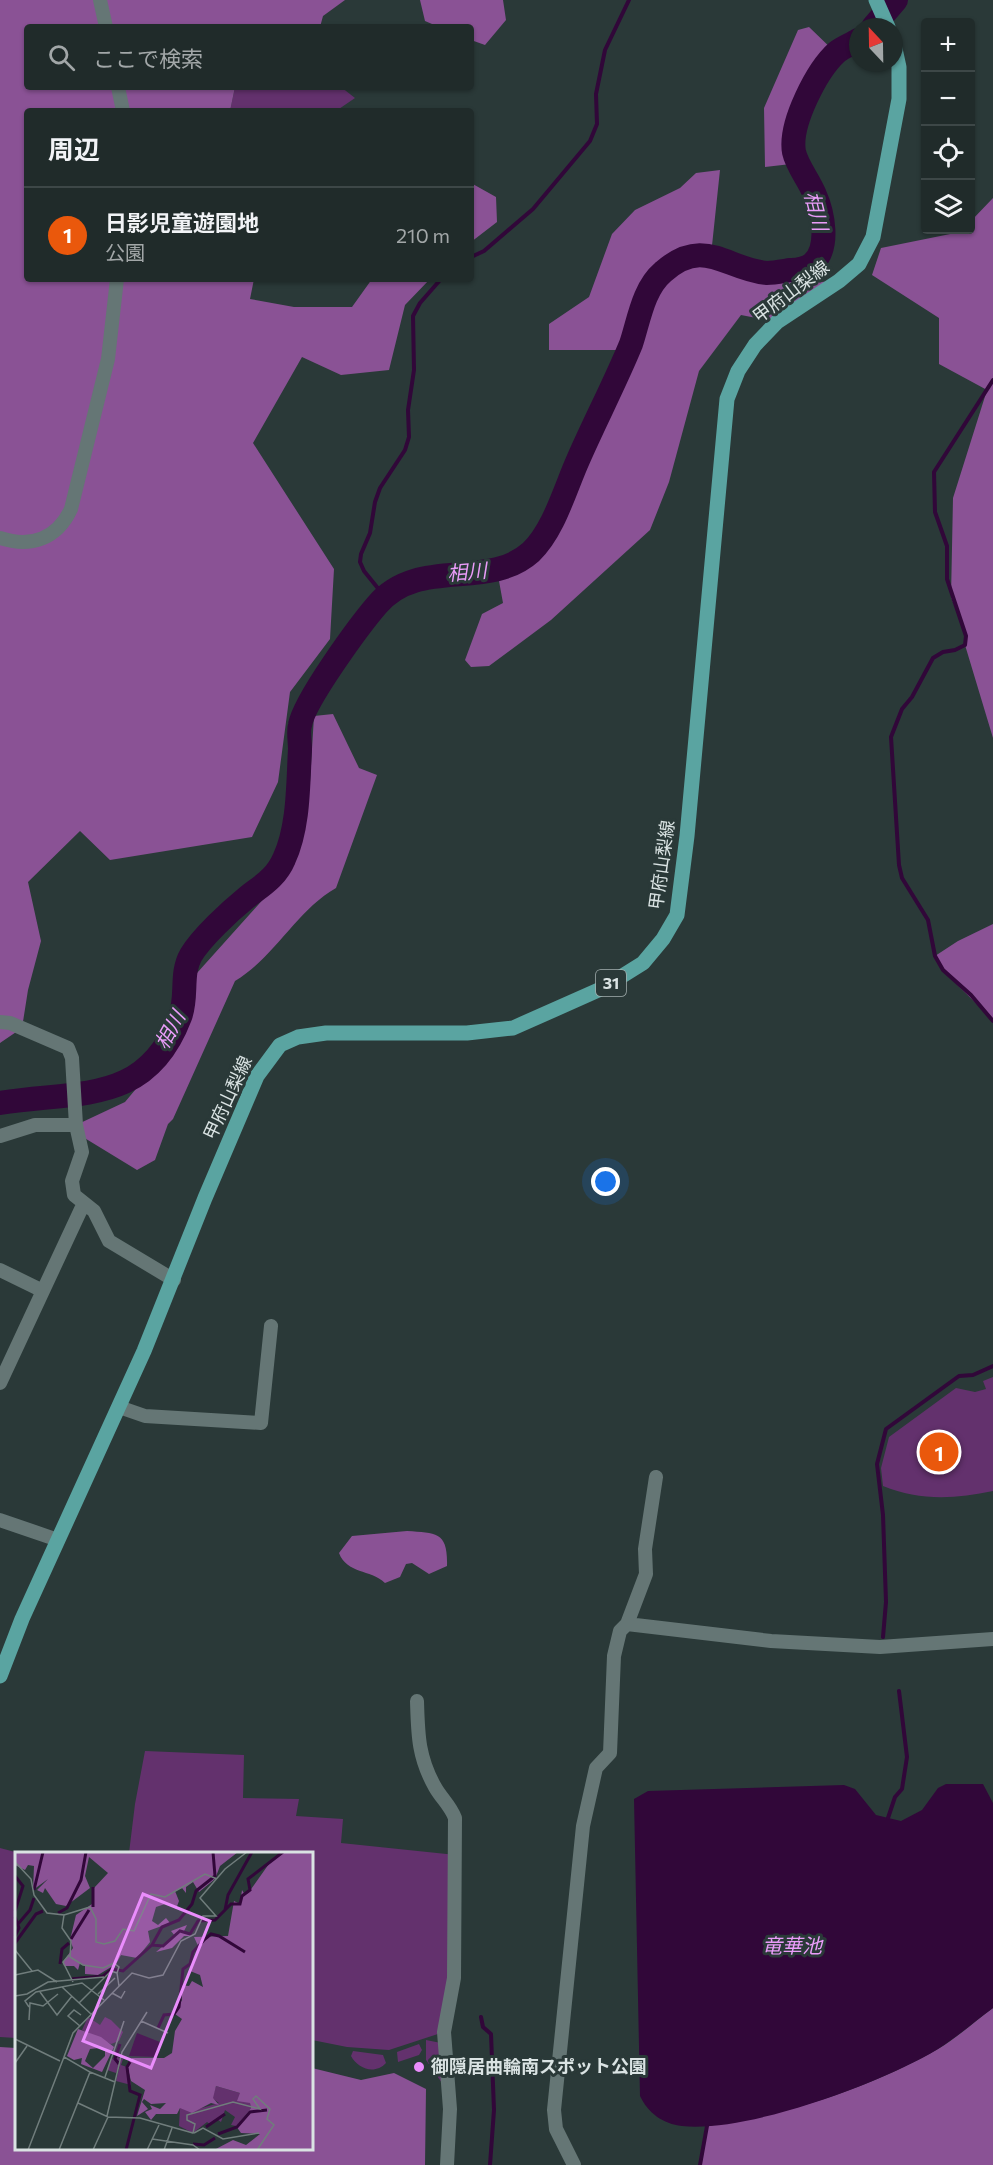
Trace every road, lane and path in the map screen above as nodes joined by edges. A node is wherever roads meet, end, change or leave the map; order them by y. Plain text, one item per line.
1 (100, 0) edge
2 (876, 0) edge
3 (884, 18) edge
4 (105, 24) edge
5 (899, 72) edge
6 (119, 90) edge
7 (122, 108) edge
8 (117, 282) edge
9 (0, 538) edge
10 (0, 1022) edge
11 (76, 1125) junction
12 (0, 1136) edge
13 (83, 1205) junction
14 (0, 1270) edge
15 (174, 1280) junction
16 (43, 1291) junction
17 (271, 1326) dead end
18 (0, 1383) edge
19 (119, 1407) junction
20 (656, 1477) dead end
21 (0, 1520) edge
22 (58, 1540) junction
23 (627, 1624) junction
24 (993, 1639) edge
25 (0, 1676) edge
26 (417, 1701) dead end
27 (447, 2165) edge
28 (574, 2165) edge

1 - 4 street
2 - 3 main road
5 - 15 main road, 甲府山梨線 / 31
6 - 7 street
8 - 9 street
10 - 11 street
11 - 12 street
11 - 13 street
13 - 15 street
13 - 16 street
14 - 16 street
15 - 19 main road, 甲府山梨線 / 31
16 - 18 street
17 - 19 street
19 - 22 main road, 甲府山梨線 / 31
20 - 23 street
21 - 22 street
22 - 25 main road, 甲府山梨線 / 31
23 - 24 street
23 - 28 street
26 - 27 street

